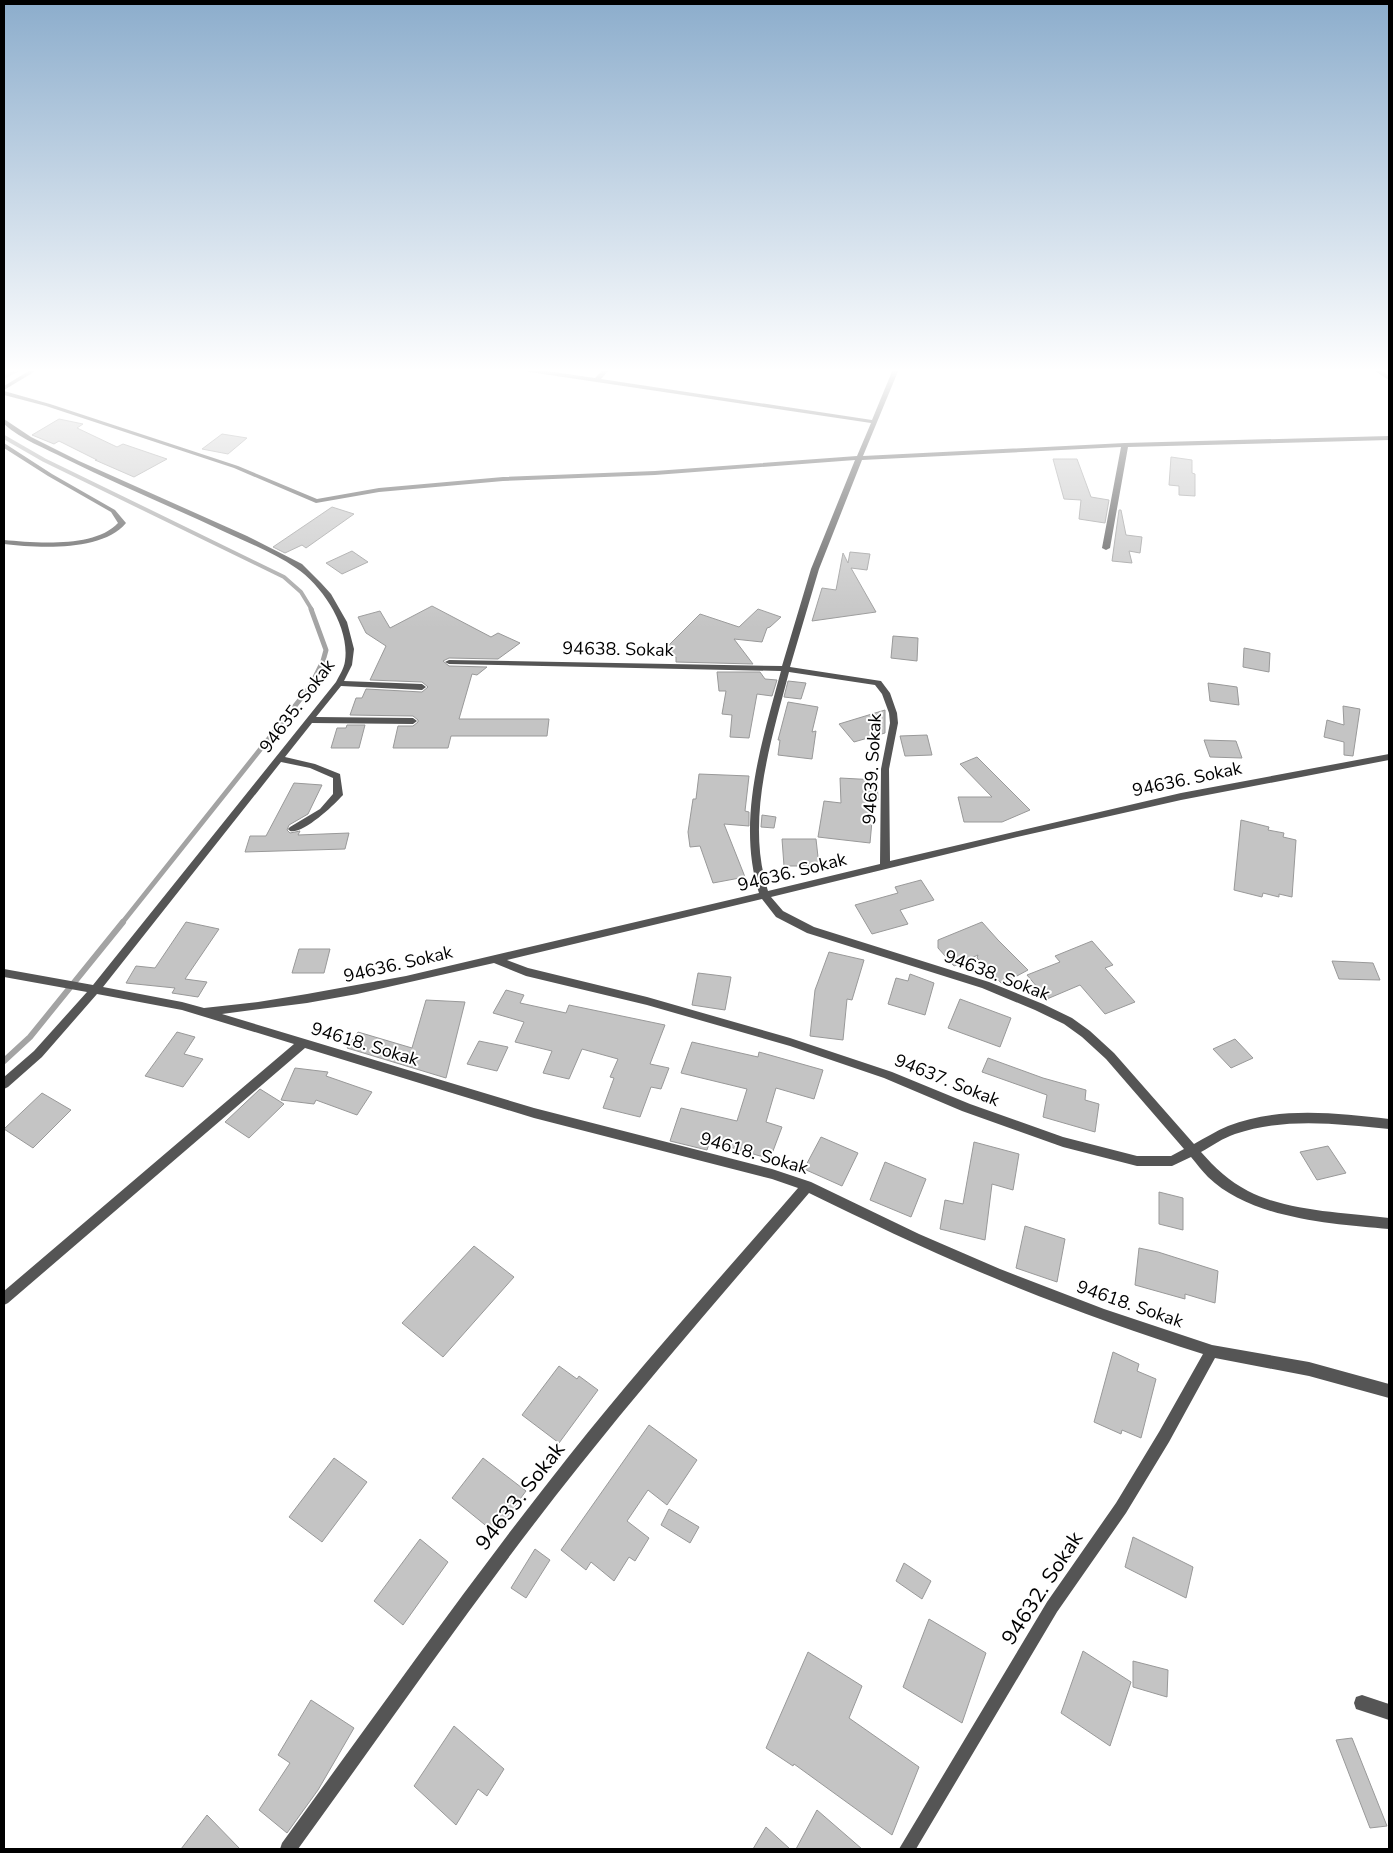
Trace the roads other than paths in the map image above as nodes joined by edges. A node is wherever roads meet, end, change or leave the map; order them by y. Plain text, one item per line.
1 (19, 455) edge
2 (65, 455) edge
3 (201, 455) edge
4 (912, 455) edge
5 (1123, 455) edge
6 (860, 458) junction
7 (4, 542) edge
8 (1106, 548) dead end
9 (449, 662) dead end
10 (786, 670) junction
11 (339, 683) junction
12 (422, 687) dead end
13 (310, 720) junction
14 (413, 721) dead end
15 (1389, 757) edge
16 (278, 758) junction
17 (294, 829) dead end
18 (885, 865) junction
19 (765, 896) junction
20 (493, 959) junction
21 (4, 972) edge
22 (95, 990) junction
23 (202, 1012) junction
24 (303, 1043) junction
25 (4, 1084) edge
26 (1389, 1124) edge
27 (1193, 1150) junction
28 (807, 1186) junction
29 (1389, 1224) edge
30 (4, 1299) edge
31 (1212, 1351) junction
32 (1389, 1391) edge
33 (1362, 1704) dead end
34 (1389, 1712) edge
35 (288, 1849) edge
36 (907, 1849) edge

1 - 7 street
2 - 11 street, 94635. Sokak
3 - 6 street
4 - 6 street
5 - 8 street
6 - 10 street, 94638. Sokak
9 - 10 street, 94638. Sokak
10 - 18 street, 94639. Sokak
10 - 19 street, 94638. Sokak
11 - 12 street
11 - 13 street, 94635. Sokak
13 - 14 street
13 - 16 street, 94635. Sokak
15 - 18 street, 94636. Sokak
16 - 17 street
16 - 22 street, 94635. Sokak
18 - 19 street, 94636. Sokak
19 - 20 street, 94636. Sokak
19 - 27 street, 94638. Sokak
20 - 23 street, 94636. Sokak
20 - 27 street, 94637. Sokak
21 - 22 street, 94618. Sokak
22 - 23 street, 94618. Sokak
22 - 25 street, 94635. Sokak
23 - 24 street, 94618. Sokak
24 - 28 street, 94618. Sokak
24 - 30 street
26 - 27 street, 94637. Sokak
27 - 29 street, 94638. Sokak
28 - 31 street, 94618. Sokak
28 - 35 street, 94633. Sokak
31 - 32 street, 94618. Sokak
31 - 36 street, 94632. Sokak
33 - 34 street

